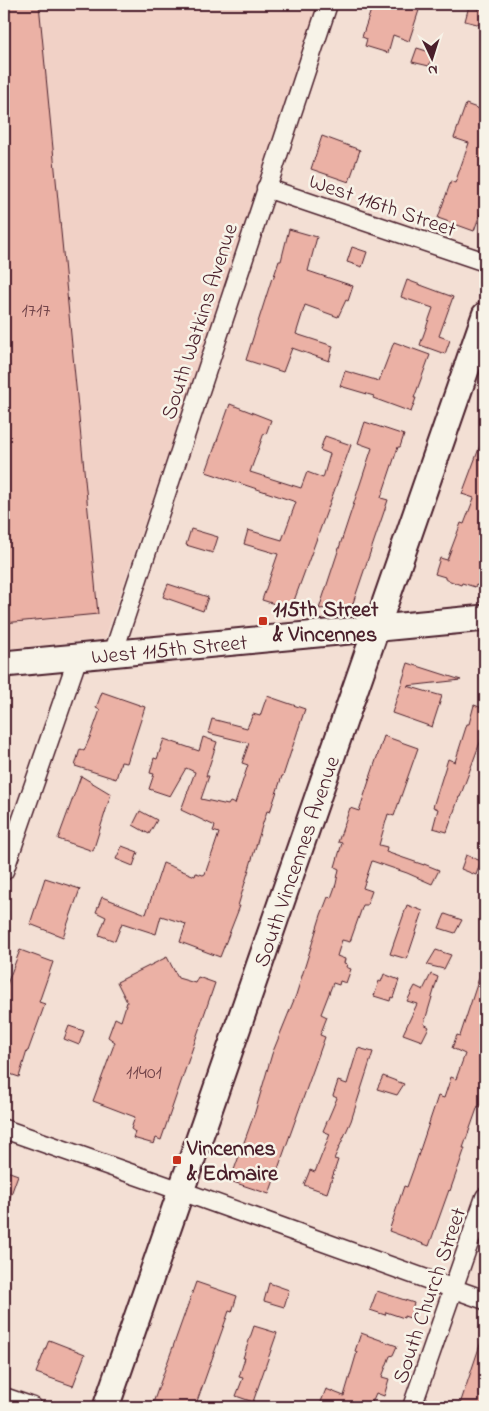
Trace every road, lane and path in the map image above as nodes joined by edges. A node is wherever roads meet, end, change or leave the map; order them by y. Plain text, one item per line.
1 (328, 4) edge
2 (266, 188) junction
3 (485, 262) edge
4 (485, 315) edge
5 (485, 618) edge
6 (376, 628) junction
7 (113, 654) junction
8 (78, 657) junction
9 (4, 664) edge
10 (4, 871) edge
11 (4, 1129) edge
12 (181, 1190) junction
13 (485, 1197) edge
14 (453, 1290) junction
15 (485, 1300) edge
16 (4, 1397) edge
17 (33, 1407) edge
18 (106, 1407) edge
19 (412, 1407) edge

1 - 2 street, South Watkins Avenue
2 - 3 street, West 116th Street
2 - 7 street, South Watkins Avenue
4 - 6 main road, South Vincennes Avenue
5 - 6 main road, West 115th Street
6 - 7 main road, West 115th Street
6 - 12 main road, South Vincennes Avenue
7 - 8 main road, West 115th Street
8 - 9 main road, West 115th Street
8 - 10 street
11 - 12 street
12 - 14 street
12 - 18 main road, South Vincennes Avenue
13 - 14 street, South Church Street
14 - 15 street
14 - 19 street, South Church Street
16 - 17 street

